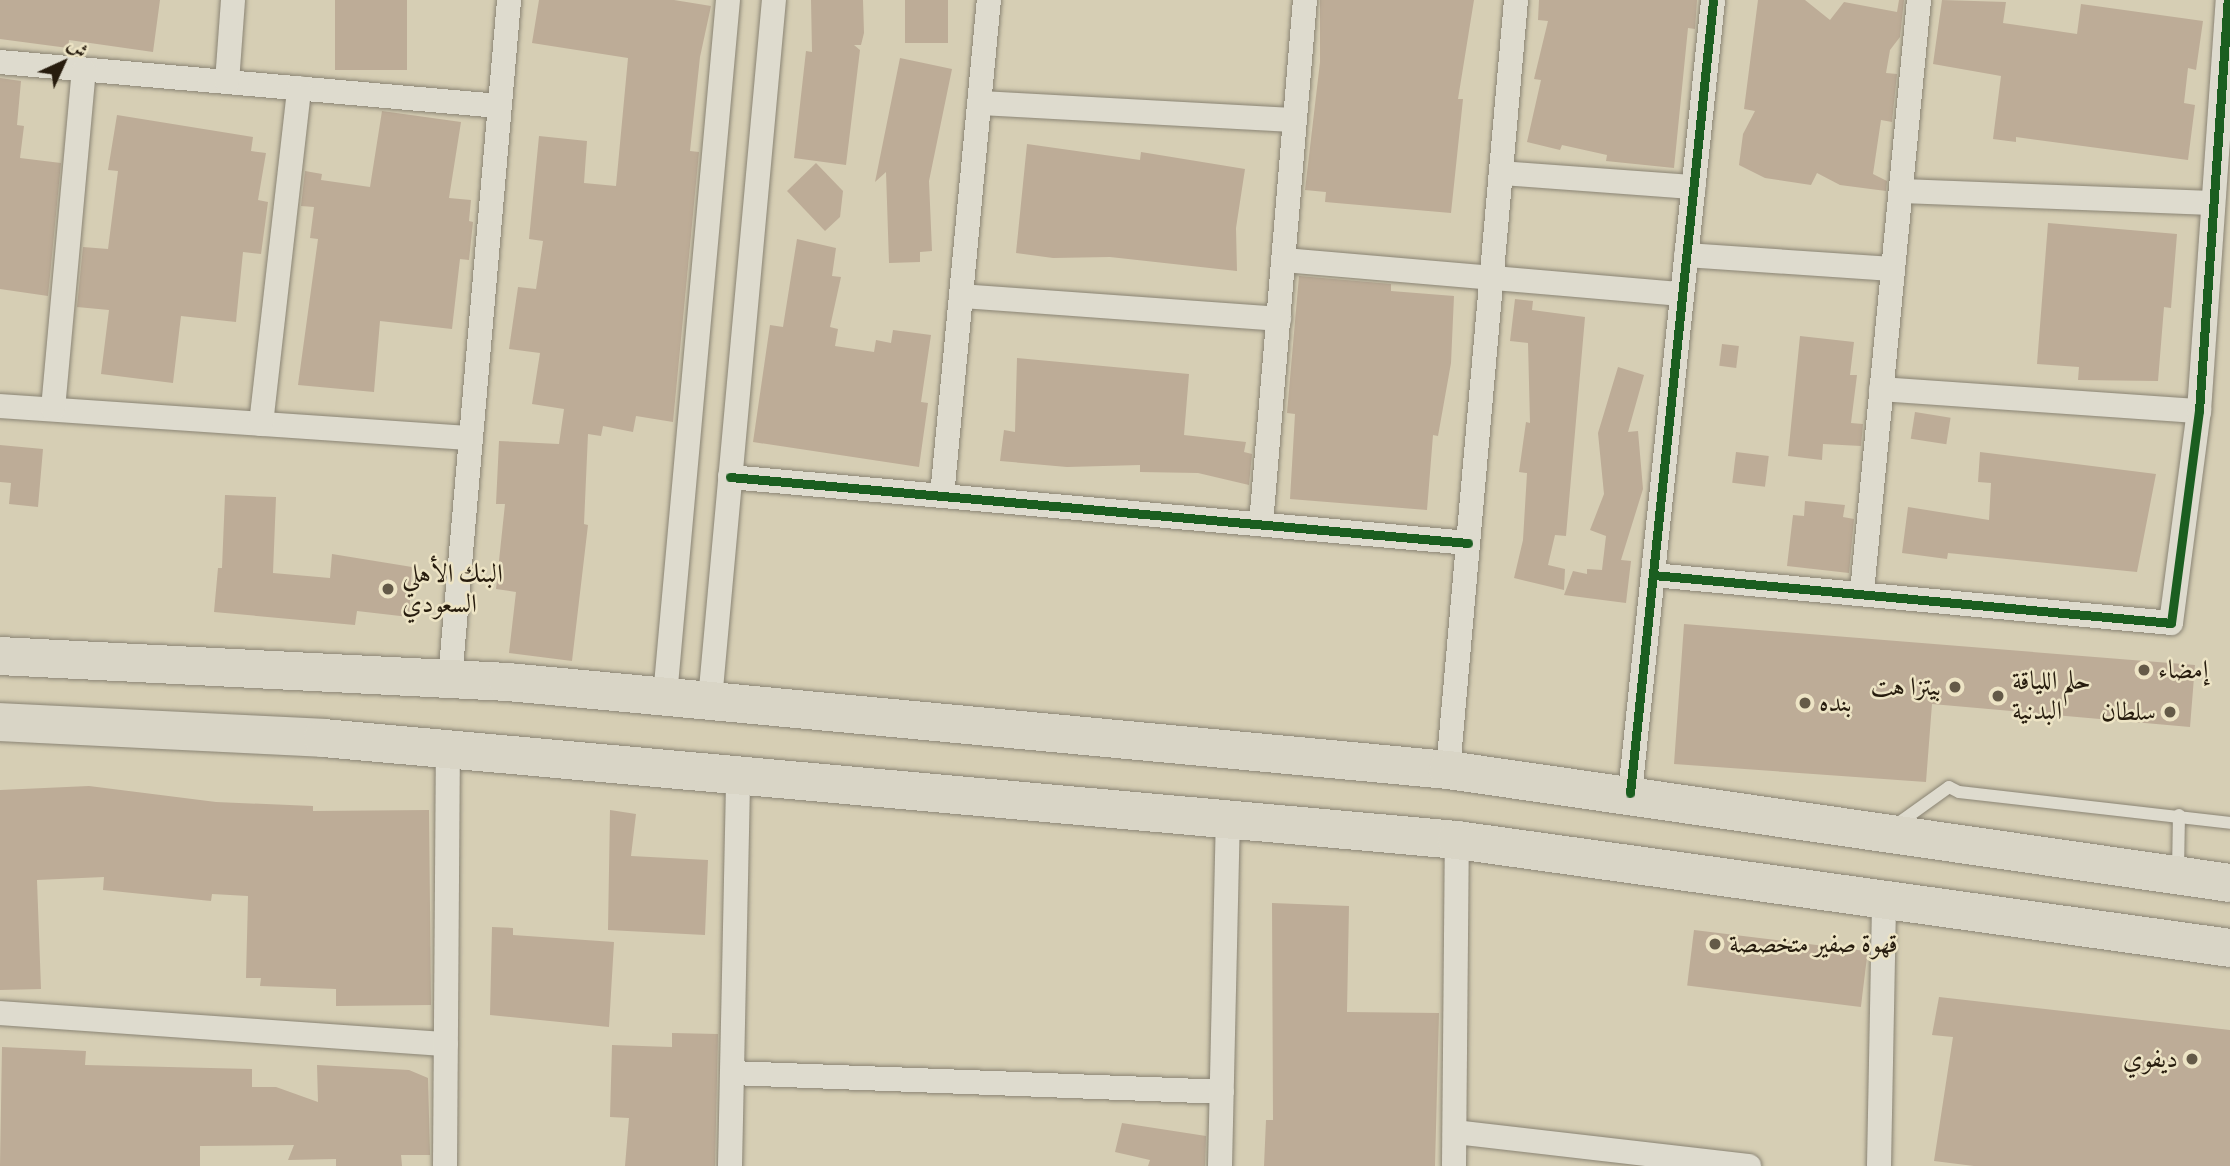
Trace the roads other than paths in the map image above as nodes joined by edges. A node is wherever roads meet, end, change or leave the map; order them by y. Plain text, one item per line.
1 (233, 0) edge
2 (509, 0) edge
3 (728, 0) edge
4 (774, 0) edge
5 (989, 0) edge
6 (1305, 0) edge
7 (1516, 0) edge
8 (1713, 0) edge
9 (1919, 0) edge
10 (2228, 0) edge
11 (0, 62) edge
12 (84, 70) junction
13 (228, 82) junction
14 (299, 88) junction
15 (979, 103) junction
16 (499, 106) junction
17 (1295, 120) junction
18 (1501, 173) junction
19 (1693, 187) junction
20 (1901, 191) junction
21 (2213, 203) junction
22 (1686, 255) junction
23 (1284, 260) junction
24 (2220, 262) edge
25 (1893, 269) junction
26 (1491, 280) junction
27 (1682, 294) junction
28 (961, 296) junction
29 (1279, 319) junction
30 (1881, 389) junction
31 (0, 406) edge
32 (53, 409) junction
33 (2199, 411) junction
34 (261, 424) junction
35 (471, 438) junction
36 (730, 477) junction
37 (943, 496) junction
38 (1261, 524) junction
39 (1468, 543) junction
40 (1653, 575) junction
41 (1862, 592) junction
42 (0, 656) edge
43 (450, 679) junction
44 (665, 696) junction
45 (710, 700) junction
46 (0, 722) edge
47 (448, 749) junction
48 (1448, 770) junction
49 (738, 775) junction
50 (1630, 793) junction
51 (2179, 815) junction
52 (1227, 820) junction
53 (2230, 822) edge
54 (1886, 831) junction
55 (1457, 840) junction
56 (2178, 875) junction
57 (2230, 883) edge
58 (1884, 900) junction
59 (2230, 948) edge
60 (0, 1013) edge
61 (446, 1044) junction
62 (732, 1073) junction
63 (1222, 1092) junction
64 (1455, 1132) junction
65 (1668, 1161) edge
66 (445, 1166) edge
67 (730, 1166) edge
68 (1220, 1166) edge
69 (1454, 1166) edge
70 (1749, 1166) edge
71 (1879, 1166) edge

1 - 13 street
2 - 16 street
3 - 44 street
4 - 36 street
5 - 15 street
6 - 17 street
7 - 18 street
8 - 19 street
9 - 20 street
10 - 21 street
11 - 12 street
12 - 13 street
12 - 32 street
13 - 14 street
14 - 16 street
14 - 34 street
15 - 17 street
15 - 28 street
16 - 35 street
17 - 23 street
18 - 19 street
18 - 26 street
19 - 22 street
20 - 21 street
20 - 25 street
21 - 24 street
22 - 25 street
22 - 27 street
23 - 26 street
23 - 29 street
24 - 33 street
25 - 30 street
26 - 27 street
26 - 39 street
27 - 40 street
28 - 29 street
28 - 37 street
29 - 38 street
30 - 33 street
30 - 41 street
31 - 32 street
32 - 34 street
33 - 41 street
34 - 35 street
35 - 43 street
36 - 37 street
36 - 45 street
37 - 38 street
38 - 39 street
39 - 48 street
40 - 41 street
40 - 50 street
42 - 43 main road
43 - 44 main road
44 - 45 main road
45 - 48 main road
46 - 47 main road
47 - 49 main road
47 - 61 street
48 - 50 main road
49 - 52 main road
49 - 62 street
50 - 54 main road
51 - 53 lane
51 - 54 lane
51 - 56 lane
52 - 55 main road
52 - 63 street
54 - 56 main road
55 - 58 main road
55 - 64 street
56 - 57 main road
58 - 59 main road
58 - 71 street
60 - 61 street
61 - 66 street
62 - 63 street
62 - 67 street
63 - 68 street
64 - 65 street
64 - 69 street
65 - 70 street

